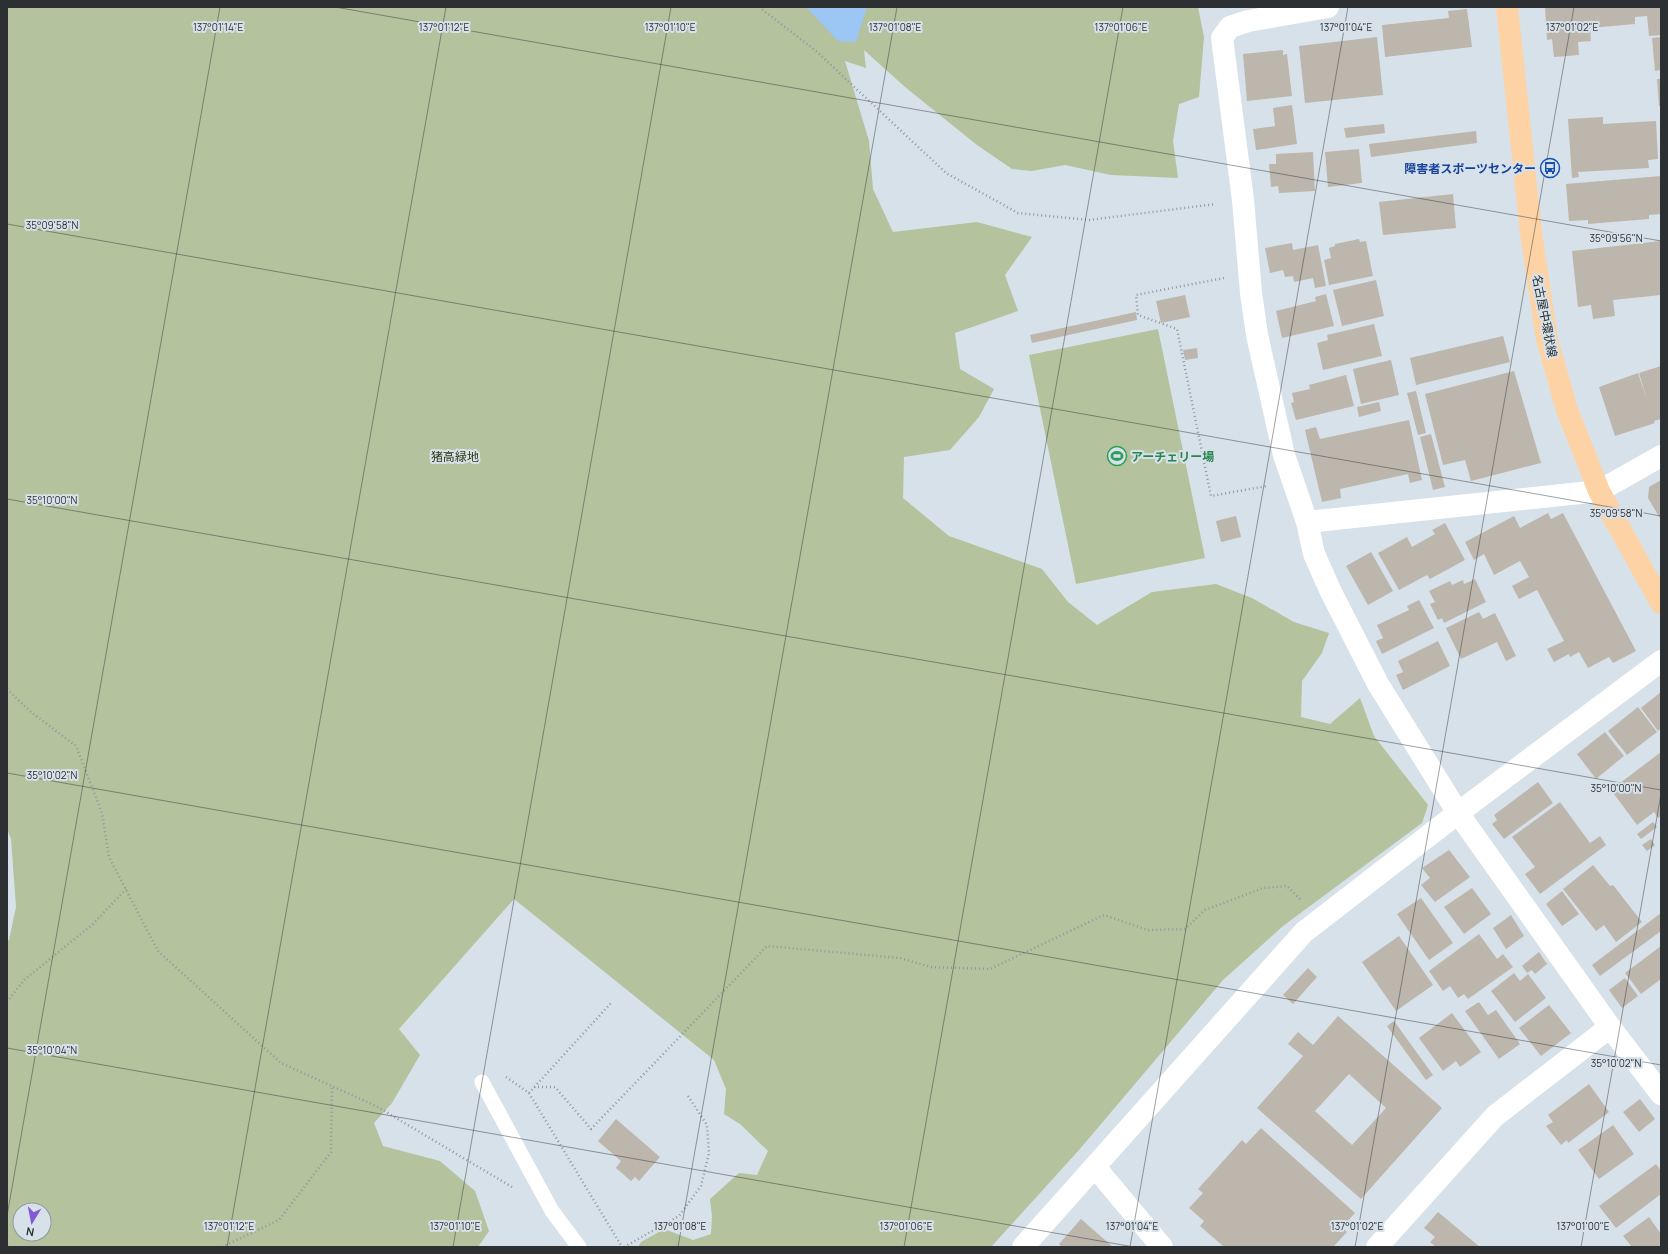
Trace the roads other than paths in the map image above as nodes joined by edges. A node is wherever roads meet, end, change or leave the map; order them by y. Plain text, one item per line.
1 (1328, 7) edge
2 (1507, 7) edge
3 (1661, 456) edge
4 (1599, 491) junction
5 (1307, 522) junction
6 (1661, 603) edge
7 (1661, 661) edge
8 (1458, 813) junction
9 (1610, 1027) junction
10 (482, 1082) dead end
11 (1661, 1094) edge
12 (1095, 1167) junction
13 (579, 1247) edge
14 (1023, 1247) edge
15 (1162, 1247) edge
16 (1377, 1247) edge

1 - 5 street
2 - 4 main road, 名古屋中環状線
3 - 4 street
4 - 5 street
4 - 6 main road, 名古屋中環状線
5 - 8 street
7 - 8 street
8 - 9 street
8 - 12 street
9 - 11 street
9 - 16 street
10 - 13 lane
12 - 14 street
12 - 15 street

